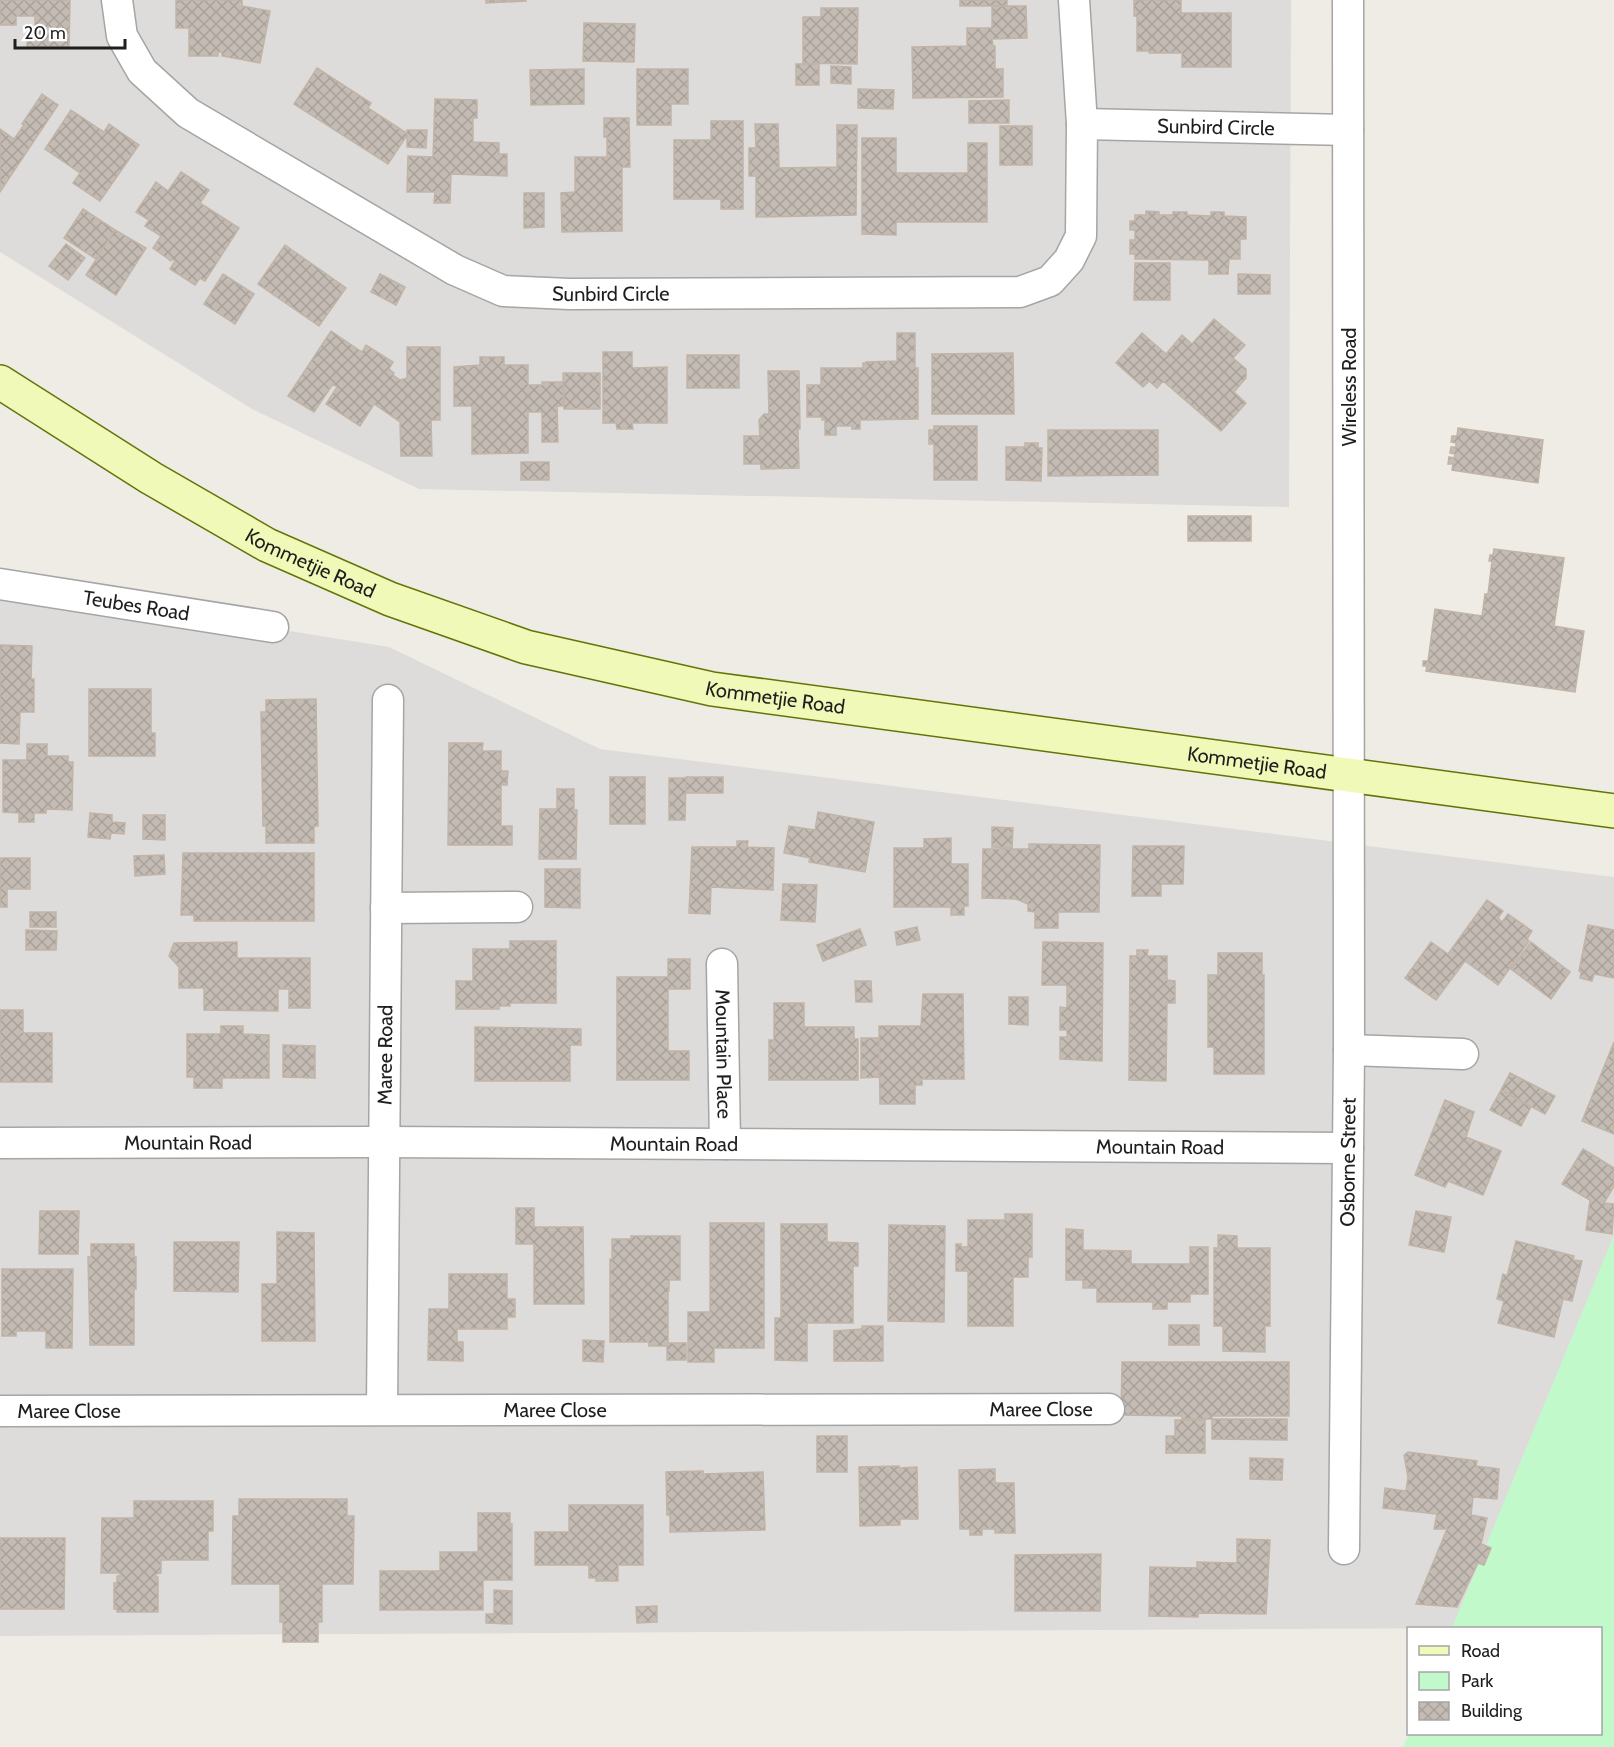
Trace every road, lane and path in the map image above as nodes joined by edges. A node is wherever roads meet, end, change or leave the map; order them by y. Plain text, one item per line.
1 (117, 0) edge
2 (1074, 0) edge
3 (1348, 0) edge
4 (1082, 124) junction
5 (1348, 130) junction
6 (0, 382) edge
7 (0, 584) edge
8 (273, 627) dead end
9 (388, 700) dead end
10 (1349, 775) junction
11 (1614, 810) edge
12 (386, 908) junction
13 (517, 908) dead end
14 (722, 964) dead end
15 (1349, 1050) junction
16 (1463, 1054) dead end
17 (384, 1142) junction
18 (0, 1143) edge
19 (724, 1144) junction
20 (1348, 1148) junction
21 (382, 1409) junction
22 (1109, 1409) dead end
23 (0, 1411) edge
24 (1344, 1549) dead end

1 - 4 street, Sunbird Circle
2 - 4 street, Sunbird Circle
3 - 5 street, Wireless Road
4 - 5 street, Sunbird Circle
5 - 10 street, Wireless Road
6 - 10 main road, Kommetjie Road
7 - 8 street, Teubes Road
9 - 12 street, Maree Road
10 - 11 main road, Kommetjie Road
10 - 15 street, Osborne Street
12 - 13 street
12 - 17 street, Maree Road
14 - 19 street, Mountain Place
15 - 16 street
15 - 20 street, Osborne Street
17 - 18 street, Mountain Road
17 - 19 street, Mountain Road
17 - 21 street, Maree Road
19 - 20 street, Mountain Road
20 - 24 street, Osborne Street
21 - 22 street, Maree Close
21 - 23 street, Maree Close

